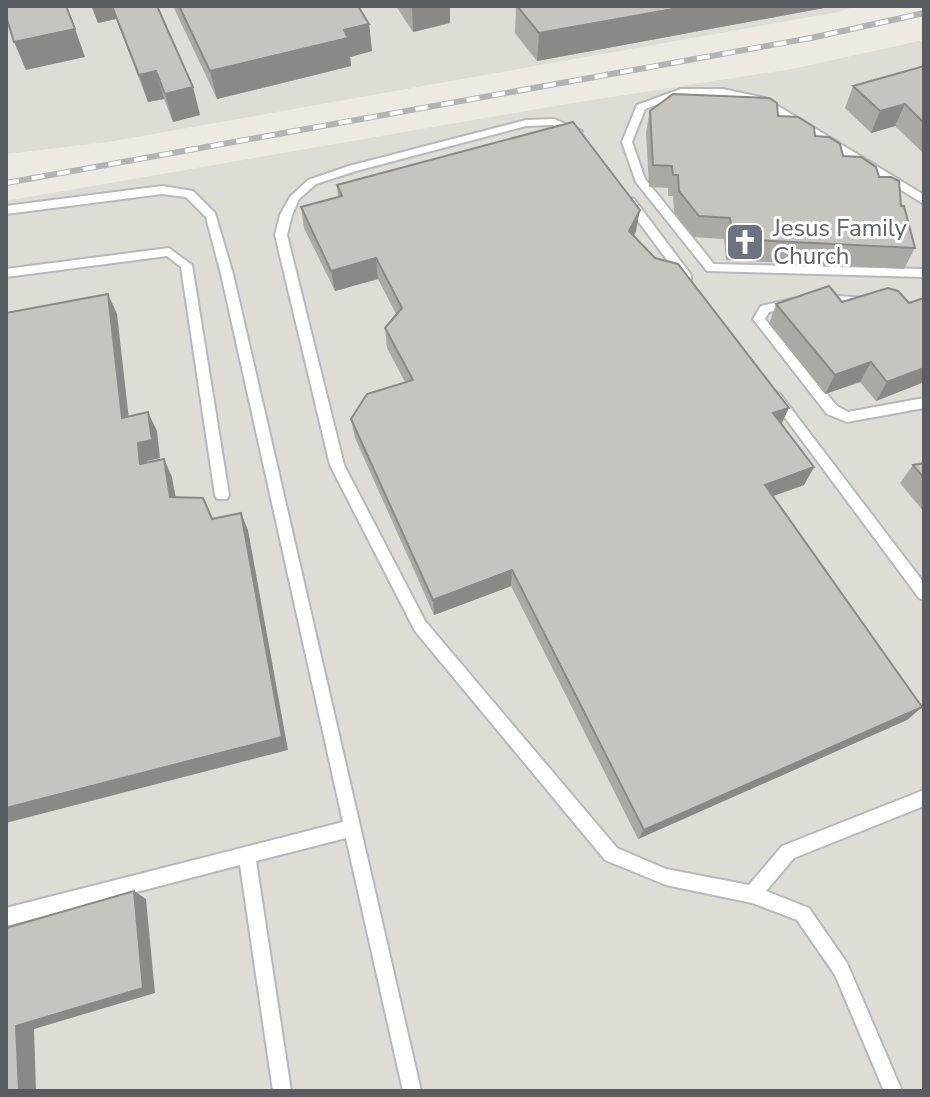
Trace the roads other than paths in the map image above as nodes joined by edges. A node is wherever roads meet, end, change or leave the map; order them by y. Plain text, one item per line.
1 (585, 141) edge
2 (622, 192) edge
3 (924, 200) edge
4 (6, 210) edge
5 (6, 273) edge
6 (924, 273) edge
7 (698, 292) edge
8 (883, 303) edge
9 (764, 380) edge
10 (924, 403) edge
11 (222, 495) dead end
12 (924, 594) edge
13 (924, 798) edge
14 (353, 828) junction
15 (247, 856) junction
16 (752, 894) junction
17 (6, 917) edge
18 (282, 1091) edge
19 (412, 1091) edge
20 (893, 1091) edge

1 - 16 lane
2 - 7 lane
3 - 6 lane
4 - 14 lane
5 - 11 lane
8 - 10 lane
9 - 12 lane
13 - 16 lane
14 - 15 lane
14 - 19 lane
15 - 17 lane
15 - 18 lane
16 - 20 lane

